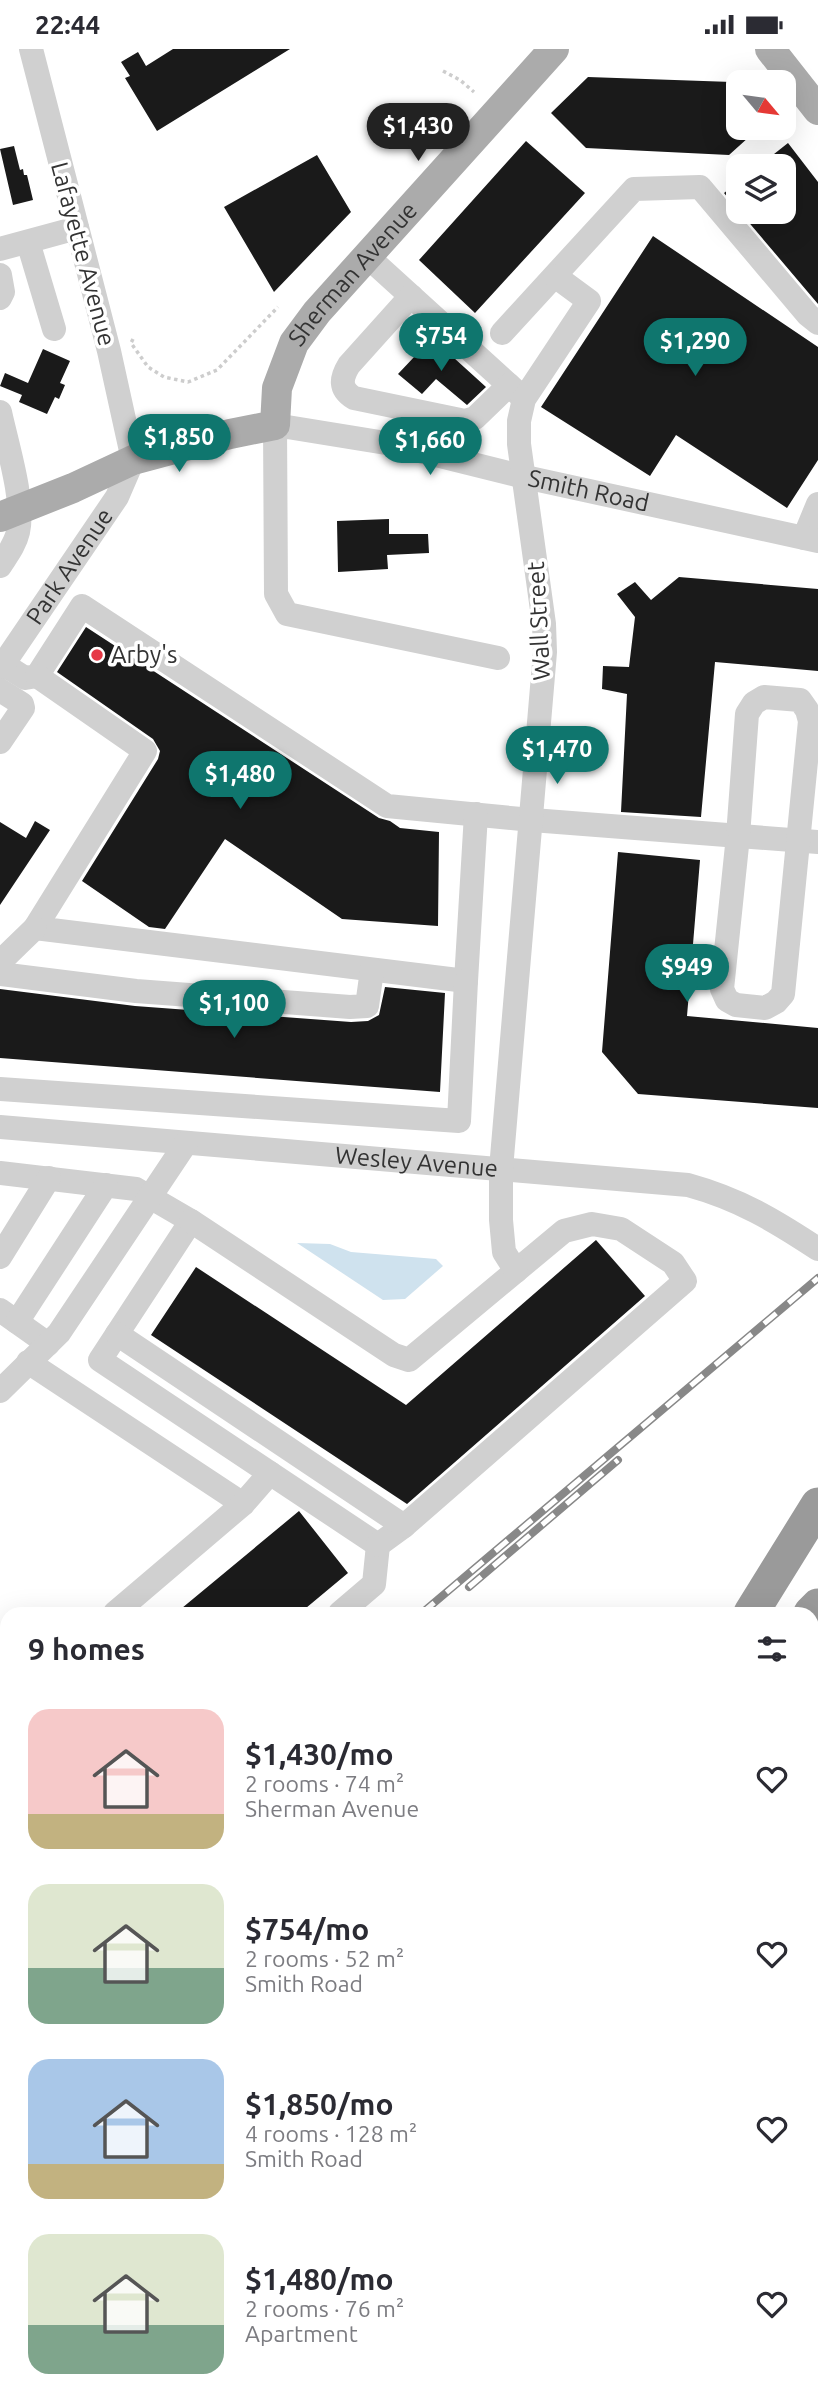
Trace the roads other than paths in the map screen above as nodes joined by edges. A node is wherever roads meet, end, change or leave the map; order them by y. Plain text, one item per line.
1 (31, 49) edge
2 (554, 49) edge
3 (771, 49) edge
4 (818, 110) edge
5 (77, 229) junction
6 (28, 242) junction
7 (0, 249) edge
8 (368, 257) junction
9 (0, 275) edge
10 (555, 276) junction
11 (411, 296) junction
12 (0, 298) edge
13 (818, 323) edge
14 (54, 329) dead end
15 (502, 333) dead end
16 (517, 392) junction
17 (0, 412) edge
18 (275, 425) junction
19 (133, 460) junction
20 (525, 477) junction
21 (818, 503) edge
22 (10, 513) edge
23 (811, 539) edge
24 (0, 566) edge
25 (498, 657) dead end
26 (2, 667) edge
27 (37, 676) junction
28 (0, 689) edge
29 (0, 742) edge
30 (477, 814) junction
31 (532, 820) junction
32 (738, 836) junction
33 (809, 842) edge
34 (35, 928) junction
35 (0, 962) edge
36 (372, 970) junction
37 (0, 974) edge
38 (466, 981) junction
39 (0, 1089) edge
40 (0, 1127) edge
41 (186, 1143) junction
42 (501, 1170) junction
43 (0, 1173) edge
44 (49, 1178) junction
45 (106, 1185) junction
46 (150, 1197) junction
47 (191, 1221) junction
48 (818, 1249) edge
49 (0, 1257) edge
50 (516, 1271) junction
51 (8, 1316) edge
52 (117, 1334) junction
53 (48, 1344) junction
54 (29, 1362) junction
55 (0, 1391) edge
56 (270, 1473) junction
57 (243, 1504) junction
58 (818, 1505) edge
59 (404, 1527) junction
60 (377, 1545) junction
61 (122, 1607) edge
62 (347, 1607) edge
63 (755, 1607) edge

1 - 5 street, Lafayette Avenue
2 - 8 main road, Sherman Avenue
3 - 4 main road
5 - 6 street
5 - 19 street, Lafayette Avenue
6 - 7 street
6 - 14 street
8 - 11 street
8 - 18 main road, Sherman Avenue
9 - 12 street
10 - 13 street
10 - 15 street
10 - 16 street, Wall Street
11 - 16 street
11 - 16 street
16 - 20 street, Wall Street
17 - 22 street
18 - 19 main road, Smith Road
18 - 20 street, Smith Road
18 - 25 street
19 - 22 main road, Smith Road
19 - 26 street, Park Avenue
20 - 23 street, Smith Road
20 - 31 street, Wall Street
21 - 23 street
22 - 24 street
26 - 27 street
27 - 30 street
27 - 34 street
28 - 29 street
30 - 31 street
30 - 38 street
31 - 32 street
31 - 42 street, Wall Street
32 - 33 street
32 - 33 street
32 - 33 street
34 - 35 street
34 - 36 street
36 - 37 street
36 - 38 street
38 - 39 street
40 - 41 street, Wesley Avenue
41 - 42 street, Wesley Avenue
41 - 46 street
42 - 48 street, Wesley Avenue
42 - 50 street, Wall Street
43 - 44 street
44 - 45 street
44 - 49 street
45 - 46 street
45 - 51 street
46 - 47 street
46 - 53 street
47 - 50 street
47 - 52 street
50 - 59 street
51 - 53 street
52 - 56 street
52 - 59 street
53 - 54 street
54 - 55 street
54 - 57 street
56 - 57 street
56 - 60 street
57 - 61 street
58 - 63 highway
59 - 60 street
60 - 62 street

